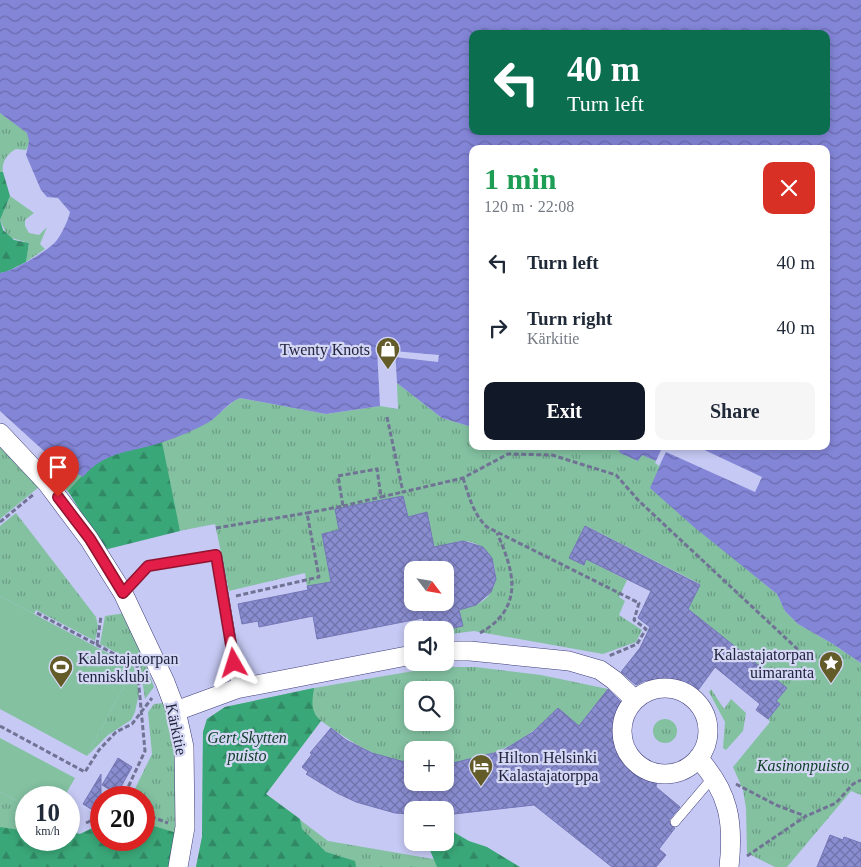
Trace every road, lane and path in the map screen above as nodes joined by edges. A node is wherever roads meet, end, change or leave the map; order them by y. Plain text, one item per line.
1 (387, 417) dead end
2 (0, 433) edge
3 (463, 478) junction
4 (47, 482) junction
5 (403, 492) junction
6 (381, 497) junction
7 (343, 506) junction
8 (307, 513) junction
9 (0, 522) edge
10 (216, 528) dead end
11 (497, 533) junction
12 (123, 593) junction
13 (230, 597) dead end
14 (37, 613) dead end
15 (101, 616) dead end
16 (475, 636) dead end
17 (97, 645) junction
18 (454, 651) edge
19 (404, 657) edge
20 (806, 658) dead end
21 (603, 659) dead end
22 (165, 682) junction
23 (236, 689) junction
24 (634, 700) junction
25 (143, 709) junction
26 (176, 711) junction
27 (0, 726) edge
28 (698, 758) junction
29 (714, 776) junction
30 (861, 780) edge
31 (736, 784) dead end
32 (129, 786) edge
33 (806, 816) junction
34 (90, 821) edge
35 (676, 822) dead end
36 (86, 823) dead end
37 (735, 864) edge
38 (178, 867) edge

1 - 5 path
2 - 4 street, Kärkitie
3 - 5 path
3 - 11 path
3 - 20 path
4 - 9 path
4 - 12 street, Kärkitie
5 - 6 path
6 - 7 path
6 - 7 path
7 - 8 path
8 - 10 path
8 - 13 path
11 - 16 path
11 - 21 path
12 - 22 street, Kärkitie
12 - 23 lane
14 - 17 path
15 - 17 path
17 - 25 path
18 - 24 street
19 - 23 street
22 - 25 path
22 - 26 street, Kärkitie
23 - 26 street
24 - 28 street
24 - 28 street
25 - 27 path
25 - 32 path
26 - 38 street, Kärkitie
28 - 29 street
29 - 35 lane
29 - 37 street
30 - 33 path
31 - 33 path
33 - 37 path
34 - 36 path

